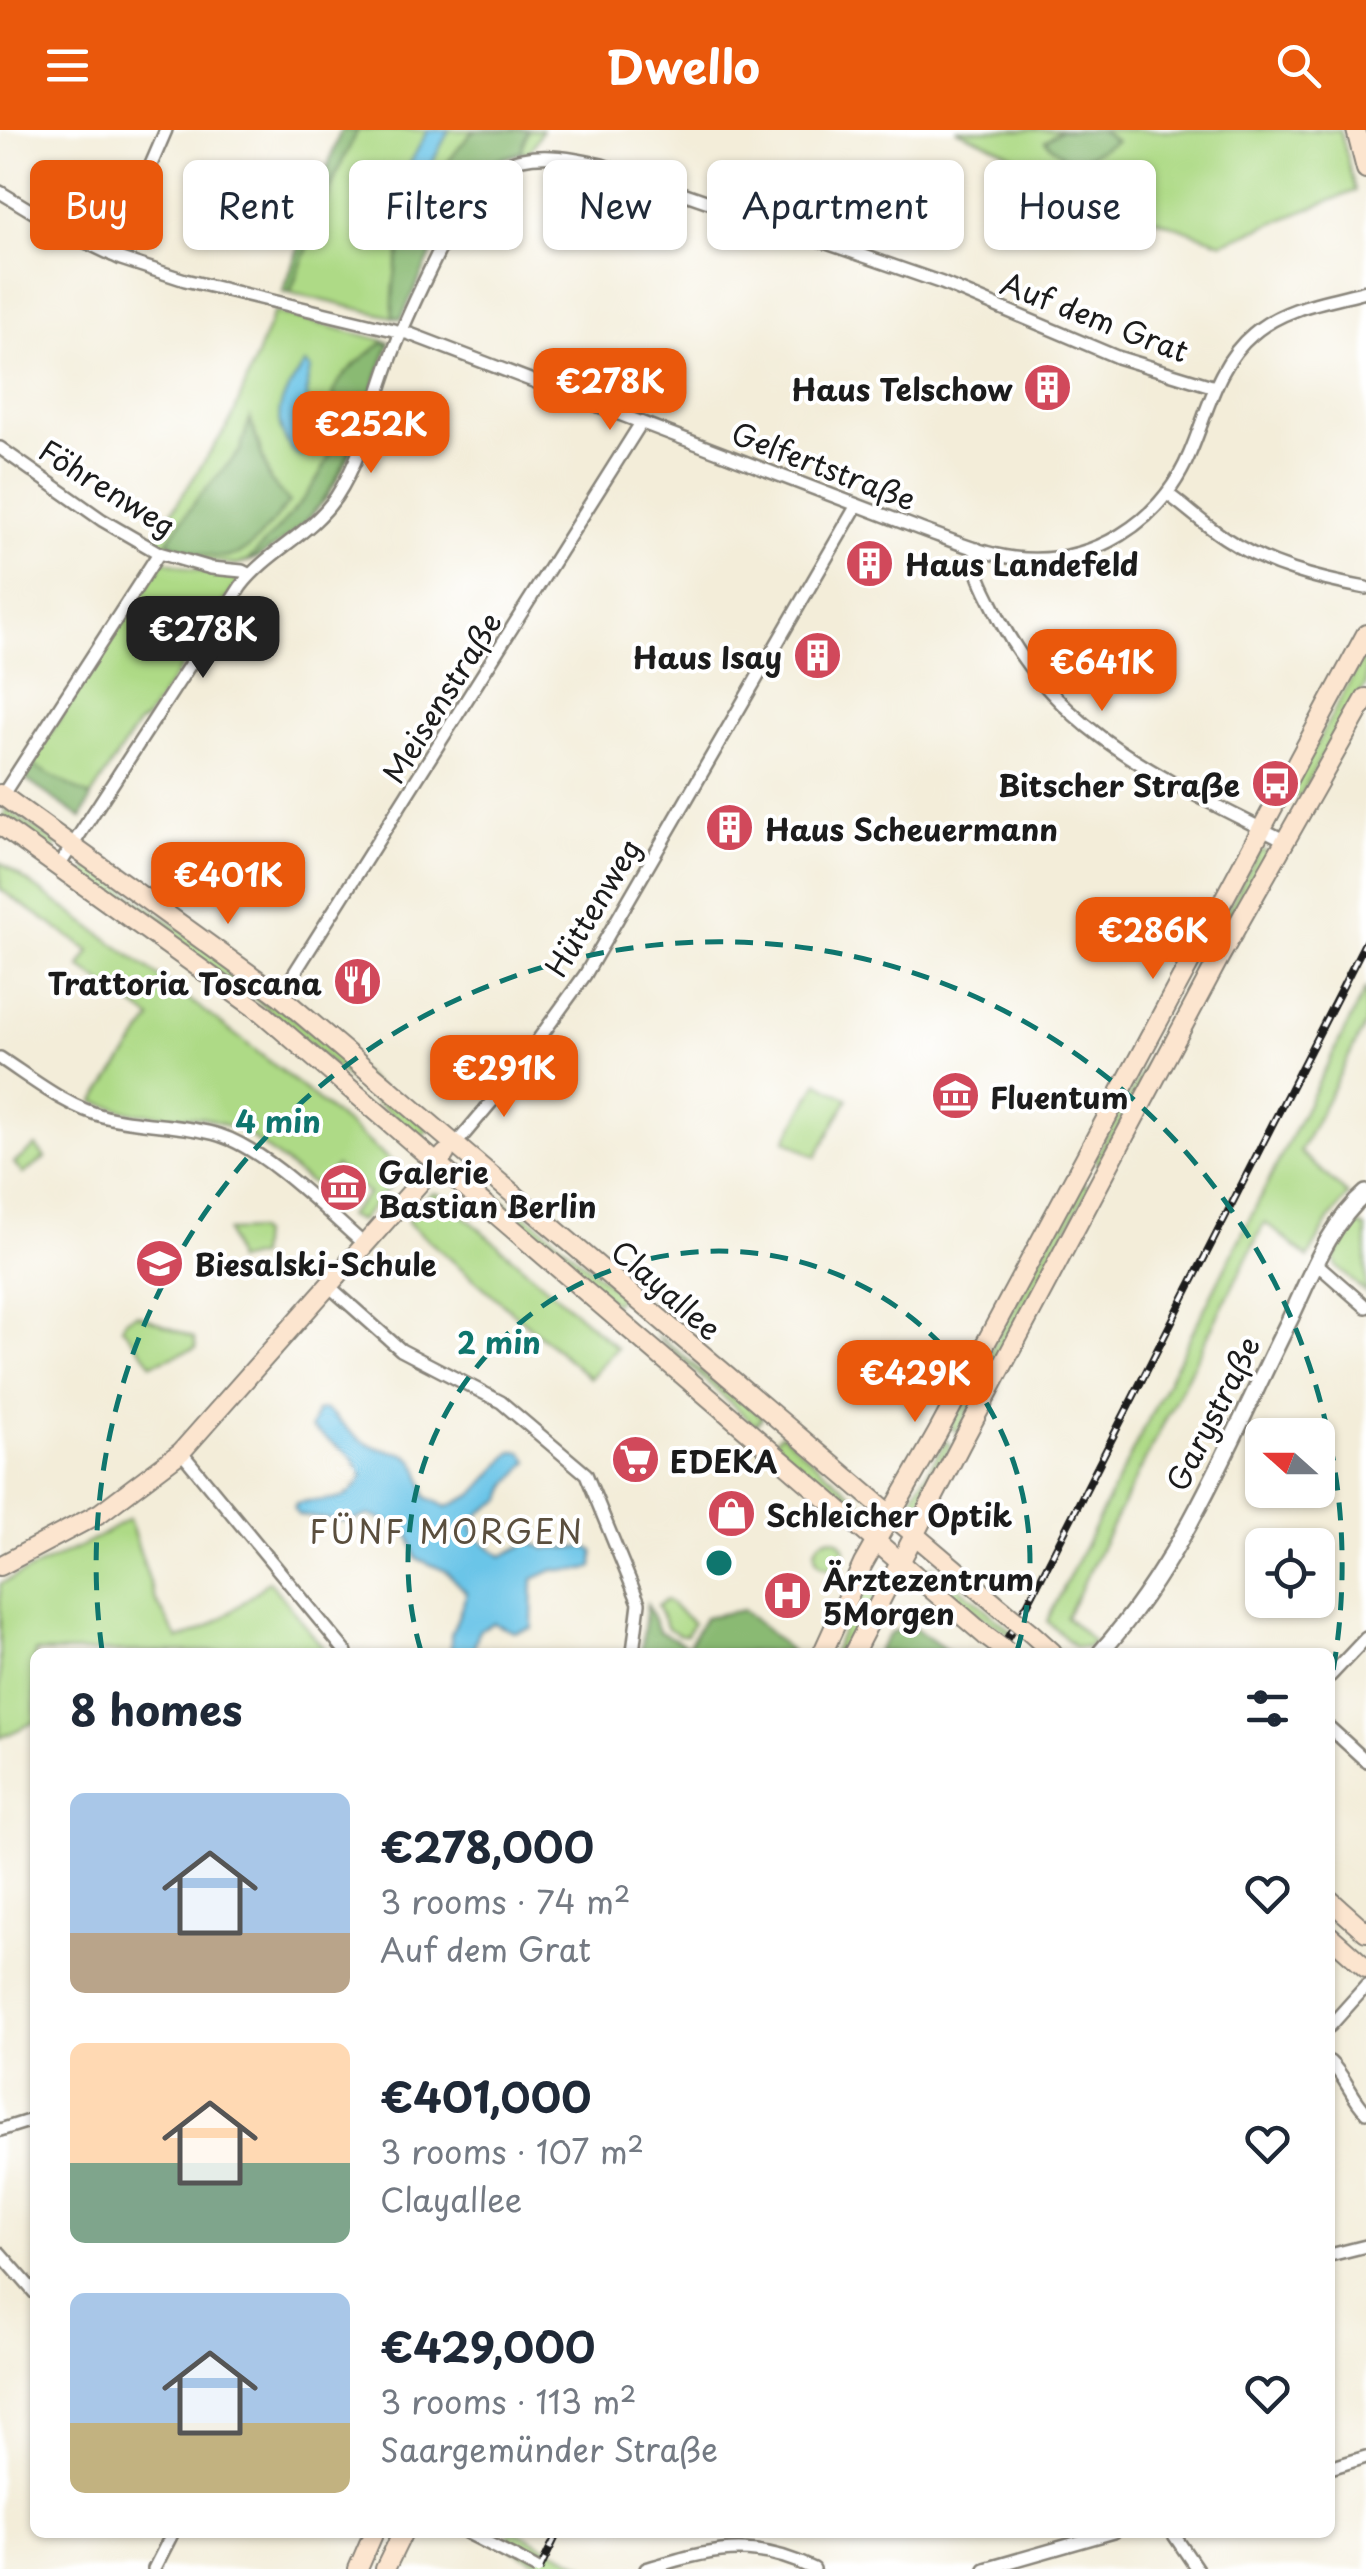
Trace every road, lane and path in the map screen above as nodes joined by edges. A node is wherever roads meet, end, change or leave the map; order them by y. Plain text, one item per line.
1 (166, 130) edge
2 (1356, 130) edge
3 (1366, 169) edge
4 (0, 192) edge
5 (112, 255) junction
6 (1366, 292) edge
7 (401, 332) junction
8 (1215, 387) junction
9 (641, 423) junction
10 (0, 448) edge
11 (1168, 495) junction
12 (857, 505) junction
13 (977, 549) junction
14 (159, 553) junction
15 (250, 575) junction
16 (1366, 588) edge
17 (1366, 634) edge
18 (1366, 698) edge
19 (1, 796) edge
20 (0, 825) edge
21 (1263, 829) junction
22 (1284, 840) junction
23 (73, 845) junction
24 (59, 866) junction
25 (280, 996) junction
26 (0, 1058) edge
27 (456, 1144) junction
28 (438, 1162) junction
29 (1362, 1203) edge
30 (365, 1245) junction
31 (1317, 1264) junction
32 (330, 1287) junction
33 (1366, 1307) edge
34 (181, 1452) junction
35 (891, 1516) junction
36 (915, 1534) junction
37 (876, 1541) junction
38 (901, 1563) junction
39 (0, 1566) edge
40 (1366, 1638) edge
41 (1045, 1646) edge
42 (340, 1648) edge
43 (633, 1648) edge
44 (825, 1648) edge
45 (856, 1648) edge
46 (1002, 1648) edge
47 (1104, 1648) edge
48 (1335, 1671) edge
49 (1335, 1733) edge
50 (1366, 1761) edge
51 (1335, 1904) edge
52 (1366, 1932) edge
53 (1335, 1940) edge
54 (1366, 1968) edge
55 (1366, 1986) edge
56 (1335, 2020) edge
57 (1335, 2067) edge
58 (1366, 2112) edge
59 (30, 2121) edge
60 (0, 2130) edge
61 (1366, 2246) edge
62 (0, 2252) edge
63 (1335, 2254) edge
64 (30, 2287) edge
65 (1366, 2457) edge
66 (1335, 2466) edge
67 (170, 2538) edge
68 (371, 2538) edge
69 (400, 2538) edge
70 (478, 2538) edge
71 (1093, 2538) edge
72 (1176, 2538) edge
73 (154, 2569) edge
74 (358, 2569) edge
75 (385, 2569) edge
76 (538, 2569) edge
77 (646, 2569) edge
78 (814, 2569) edge
79 (986, 2569) edge
80 (1197, 2569) edge

1 - 5 street
2 - 3 main road
4 - 5 street, Gelfertstraße
5 - 7 street, Gelfertstraße
6 - 8 street, Gelfertstraße
7 - 8 street, Auf dem Grat
7 - 9 street, Gelfertstraße
7 - 15 street, Auf dem Grat
8 - 11 street, Gelfertstraße
9 - 12 street, Gelfertstraße
9 - 25 street, Meisenstraße
10 - 14 street, Föhrenweg
11 - 13 street, Gelfertstraße
11 - 16 street
12 - 13 street, Gelfertstraße
12 - 27 street, Hüttenweg
13 - 21 street
14 - 15 street, Föhrenweg
14 - 19 street
15 - 23 street, Auf dem Grat
17 - 21 main road
18 - 22 main road
19 - 23 main road, Clayallee
20 - 24 main road, Clayallee
21 - 22 street
21 - 35 main road
22 - 36 main road
23 - 24 street, Auf dem Grat
23 - 25 main road, Clayallee
24 - 28 main road, Clayallee
25 - 27 main road, Clayallee
26 - 30 street
27 - 28 main road, Hüttenweg
27 - 35 main road, Clayallee
28 - 30 main road, Hüttenweg
28 - 37 main road, Clayallee
29 - 31 street, Garystraße
30 - 32 main road, Hüttenweg
31 - 33 street
31 - 47 street, Garystraße
32 - 34 main road, Hüttenweg
32 - 43 street
34 - 39 main road, Hüttenweg
34 - 42 street
35 - 36 main road, Clayallee
35 - 37 main road
36 - 38 main road
36 - 41 main road, Clayallee, bridge
37 - 38 main road, Clayallee
37 - 44 main road
38 - 45 main road
38 - 46 main road, Clayallee, bridge
40 - 48 street
49 - 50 street
51 - 52 main road
53 - 54 main road
55 - 56 street
57 - 58 street
59 - 60 street
61 - 63 street
62 - 64 street
65 - 66 street
67 - 73 street
68 - 74 main road
69 - 75 main road
70 - 76 street, bridge
71 - 79 street
72 - 80 street
77 - 78 street

